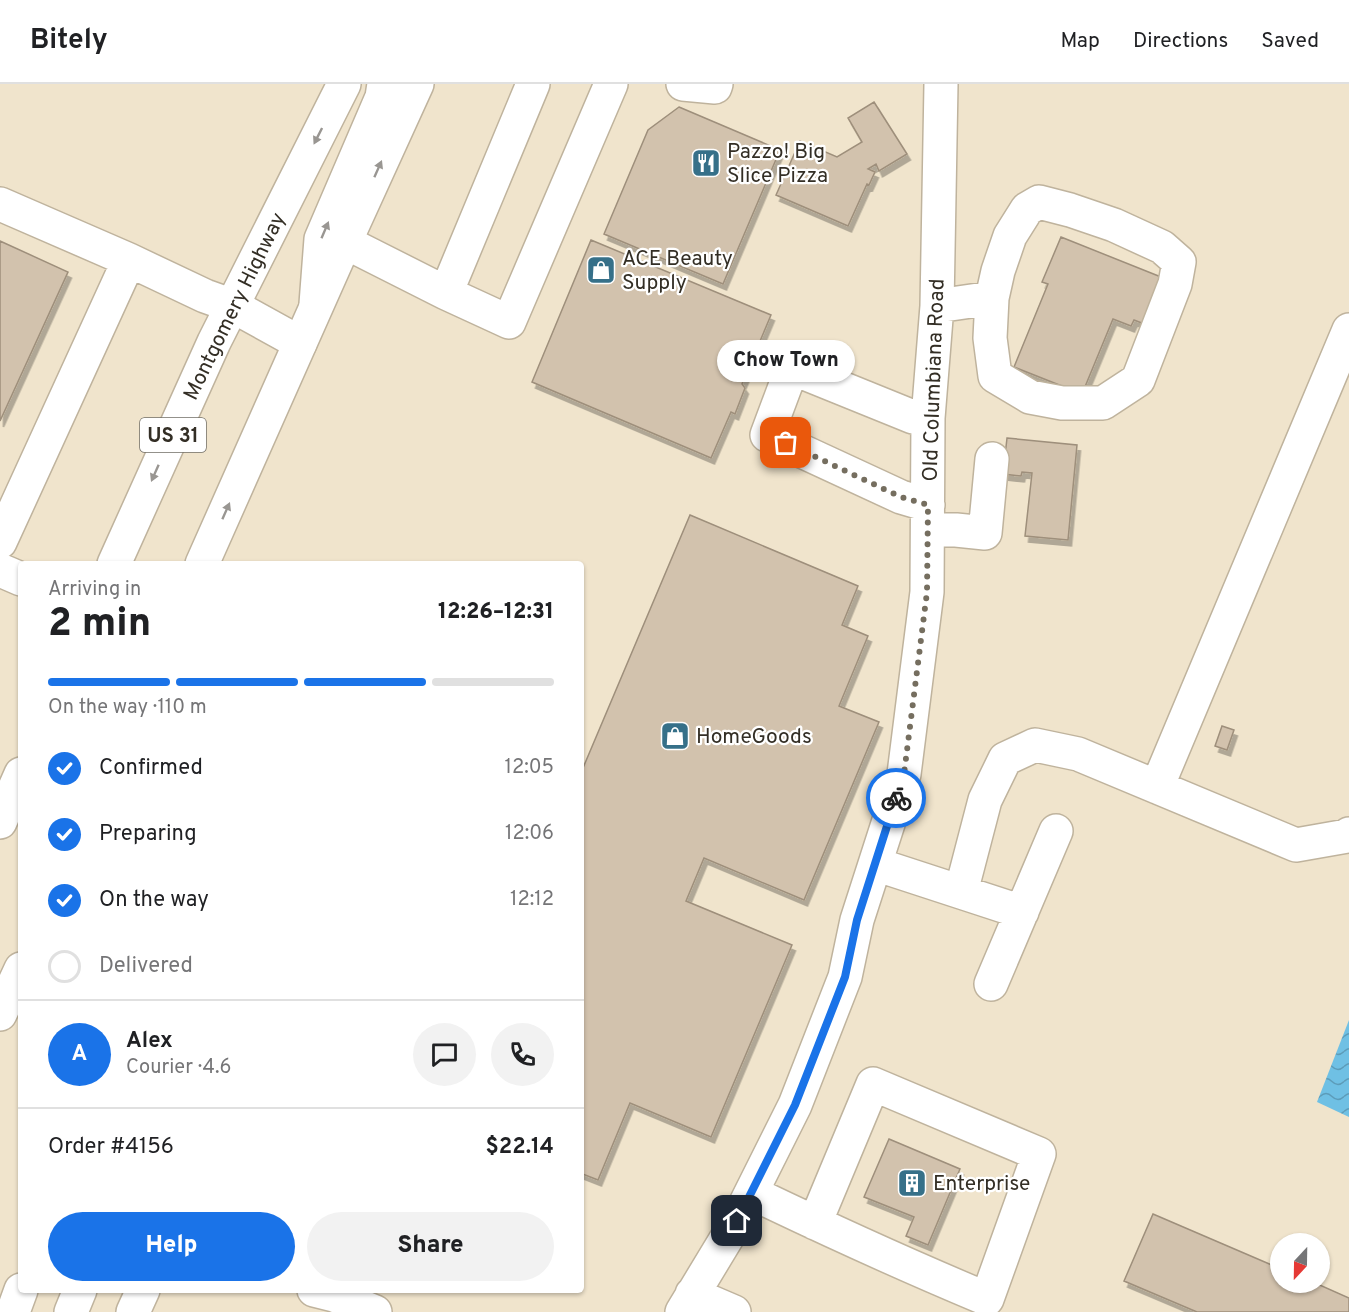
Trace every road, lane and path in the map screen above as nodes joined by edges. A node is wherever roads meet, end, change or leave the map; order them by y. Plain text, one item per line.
1 (344, 84) edge
2 (384, 84) edge
3 (417, 84) edge
4 (533, 84) edge
5 (611, 84) edge
6 (683, 84) edge
7 (716, 84) edge
8 (941, 84) edge
9 (0, 204) edge
10 (345, 242) junction
11 (129, 260) junction
12 (446, 294) junction
13 (992, 298) junction
14 (233, 306) junction
15 (937, 306) junction
16 (315, 308) junction
17 (1349, 330) edge
18 (300, 343) junction
19 (928, 418) junction
20 (992, 459) dead end
21 (928, 517) junction
22 (0, 542) edge
23 (115, 561) edge
24 (203, 561) edge
25 (0, 570) edge
26 (18, 578) edge
27 (18, 781) edge
28 (1157, 787) junction
29 (0, 822) edge
30 (1056, 831) dead end
31 (1349, 834) edge
32 (875, 864) junction
33 (961, 892) junction
34 (1022, 912) junction
35 (18, 975) edge
36 (991, 984) dead end
37 (0, 1014) edge
38 (752, 1193) junction
39 (815, 1223) junction
40 (20, 1293) edge
41 (79, 1293) edge
42 (142, 1293) edge
43 (329, 1293) edge
44 (687, 1303) edge
45 (13, 1312) edge
46 (71, 1312) edge
47 (133, 1312) edge
48 (375, 1312) edge
49 (734, 1312) edge

1 -> 14 main road, Montgomery Highway / US 31
16 -> 2 main road
10 -> 3 main road
4 - 12 main road
5 - 12 main road
6 - 7 main road
8 - 15 main road, Old Columbiana Road
9 - 11 main road
10 - 12 main road
10 - 16 main road
11 - 14 main road
11 - 22 main road
13 - 13 main road
13 - 15 main road
14 - 18 main road
14 -> 23 main road, Montgomery Highway / US 31
15 - 19 main road, Old Columbiana Road
16 - 18 main road
17 - 28 main road
24 -> 18 main road
19 - 21 main road, Old Columbiana Road
19 - 21 main road
20 - 21 main road
21 - 32 main road, Old Columbiana Road
25 - 26 main road
27 - 29 main road
28 - 31 main road
28 - 33 main road
30 - 34 main road
32 - 33 main road
32 - 38 main road, Old Columbiana Road
33 - 34 main road
34 - 36 main road
35 - 37 main road
38 - 39 main road
38 - 44 main road, Old Columbiana Road
39 - 39 main road
40 - 45 main road
41 - 46 main road
42 - 47 main road
43 - 48 main road
44 - 49 main road

